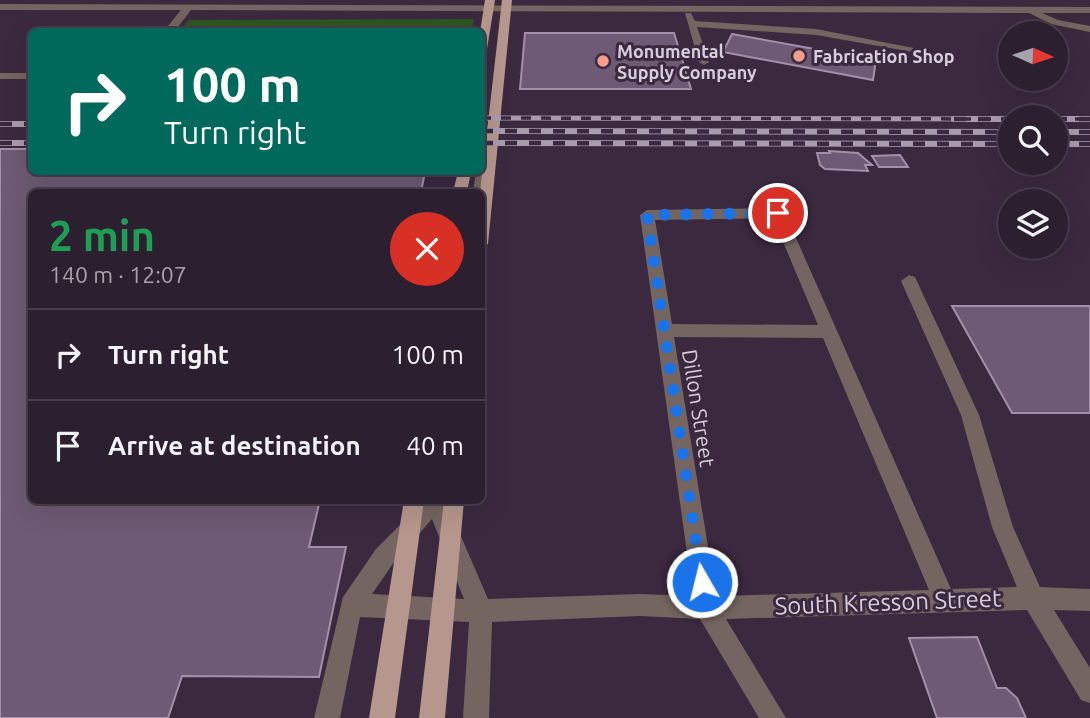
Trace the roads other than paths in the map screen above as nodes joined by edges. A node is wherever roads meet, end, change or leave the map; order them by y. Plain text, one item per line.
1 (64, 0) edge
2 (490, 0) edge
3 (1018, 0) edge
4 (505, 3) edge
5 (115, 4) edge
6 (326, 4) edge
7 (764, 5) edge
8 (0, 7) edge
9 (55, 7) junction
10 (188, 8) junction
11 (685, 9) junction
12 (1028, 9) junction
13 (1090, 9) edge
14 (691, 24) junction
15 (172, 28) edge
16 (1090, 29) edge
17 (485, 31) edge
18 (924, 51) dead end
19 (704, 62) dead end
20 (0, 76) edge
21 (28, 76) edge
22 (485, 154) edge
23 (485, 204) edge
24 (909, 281) dead end
25 (664, 330) junction
26 (830, 332) junction
27 (413, 504) edge
28 (428, 504) edge
29 (441, 504) edge
30 (454, 504) edge
31 (1033, 598) junction
32 (1090, 600) edge
33 (945, 601) junction
34 (351, 605) junction
35 (706, 608) junction
36 (481, 611) junction
37 (1090, 691) edge
38 (327, 718) edge
39 (382, 718) edge
40 (432, 718) edge
41 (476, 718) edge
42 (773, 718) edge

1 - 9 street
2 - 17 main road
3 - 12 street
4 - 6 street
4 - 11 street
4 - 22 street
4 - 23 main road
5 - 9 street
5 - 10 street
6 - 10 street
7 - 11 street
7 - 12 street
8 - 9 street
10 - 15 street
11 - 14 street
12 - 13 street
12 - 16 street
14 - 18 street
14 - 19 street
20 - 21 street
24 - 31 street
25 - 26 street
25 - 26 street, Dillon Street
25 - 35 street, Dillon Street
26 - 33 street
27 - 39 main road
28 - 34 street
29 - 36 street
30 - 40 main road
31 - 32 street, South Kresson Street
31 - 33 street, South Kresson Street
31 - 37 street
33 - 35 street, South Kresson Street
34 - 36 street, South Kresson Street
34 - 38 street
35 - 36 street, South Kresson Street
35 - 42 street
36 - 41 street

